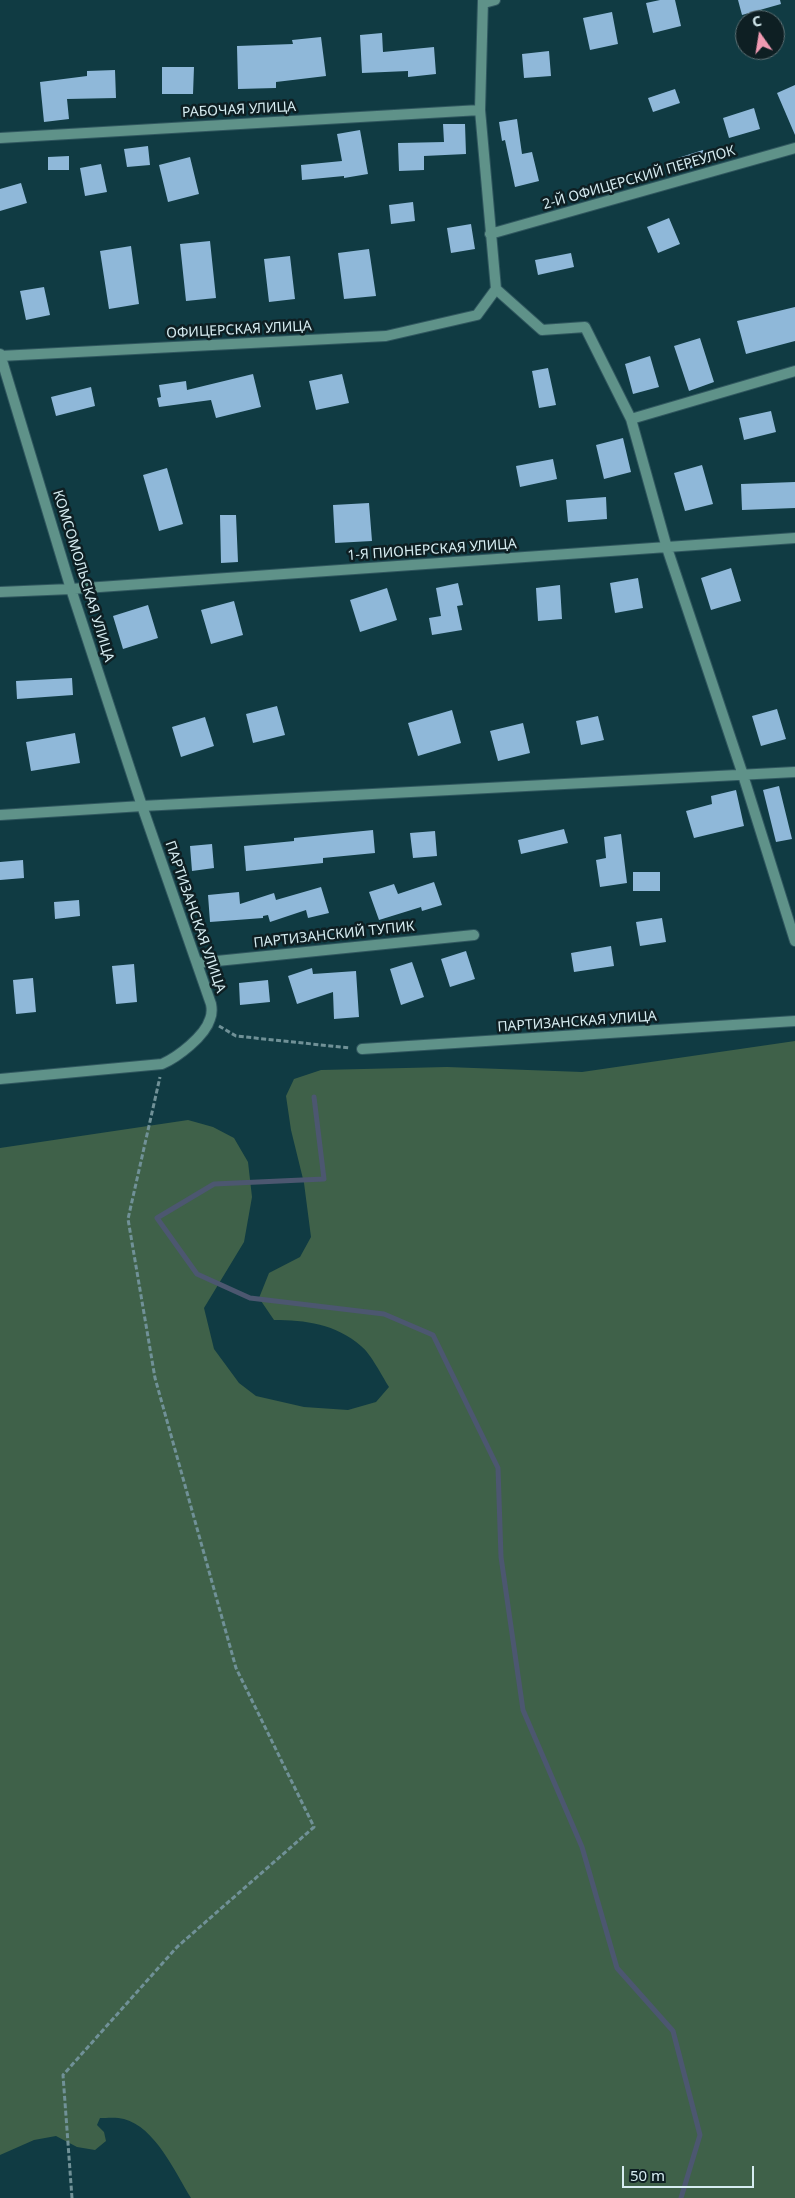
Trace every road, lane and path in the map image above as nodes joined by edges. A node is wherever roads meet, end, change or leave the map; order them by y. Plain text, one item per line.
1 (495, 0) edge
2 (483, 1) edge
3 (480, 110) junction
4 (0, 138) edge
5 (795, 148) edge
6 (490, 234) junction
7 (496, 289) junction
8 (0, 355) edge
9 (795, 371) edge
10 (631, 419) junction
11 (795, 538) edge
12 (667, 548) junction
13 (71, 590) junction
14 (0, 592) edge
15 (795, 772) edge
16 (743, 775) junction
17 (142, 806) junction
18 (0, 816) edge
19 (474, 935) dead end
20 (795, 941) edge
21 (197, 963) junction
22 (210, 1020) junction
23 (795, 1021) edge
24 (362, 1049) joint
25 (162, 1064) junction
26 (0, 1079) edge
27 (72, 2198) edge

1 - 2 street
2 - 3 street
3 - 4 street, РАБОЧАЯ УЛИЦА
3 - 6 street
5 - 6 street, 2-Й ОФИЦЕРСКИЙ ПЕРЕУЛОК
6 - 7 street
7 - 8 street, ОФИЦЕРСКАЯ УЛИЦА
7 - 10 street
8 - 13 street, КОМСОМОЛЬСКАЯ УЛИЦА
9 - 10 street
10 - 12 street
11 - 12 street, 1-Я ПИОНЕРСКАЯ УЛИЦА
12 - 13 street, 1-Я ПИОНЕРСКАЯ УЛИЦА
12 - 16 street
13 - 14 street, 1-Я ПИОНЕРСКАЯ УЛИЦА
13 - 17 street, КОМСОМОЛЬСКАЯ УЛИЦА
15 - 16 street
16 - 17 street
16 - 20 street
17 - 18 street
17 - 21 street, ПАРТИЗАНСКАЯ УЛИЦА
19 - 21 street, ПАРТИЗАНСКИЙ ТУПИК
21 - 22 street, ПАРТИЗАНСКАЯ УЛИЦА
22 - 24 path
22 - 25 street
23 - 24 street, ПАРТИЗАНСКАЯ УЛИЦА
25 - 26 street
25 - 27 path

